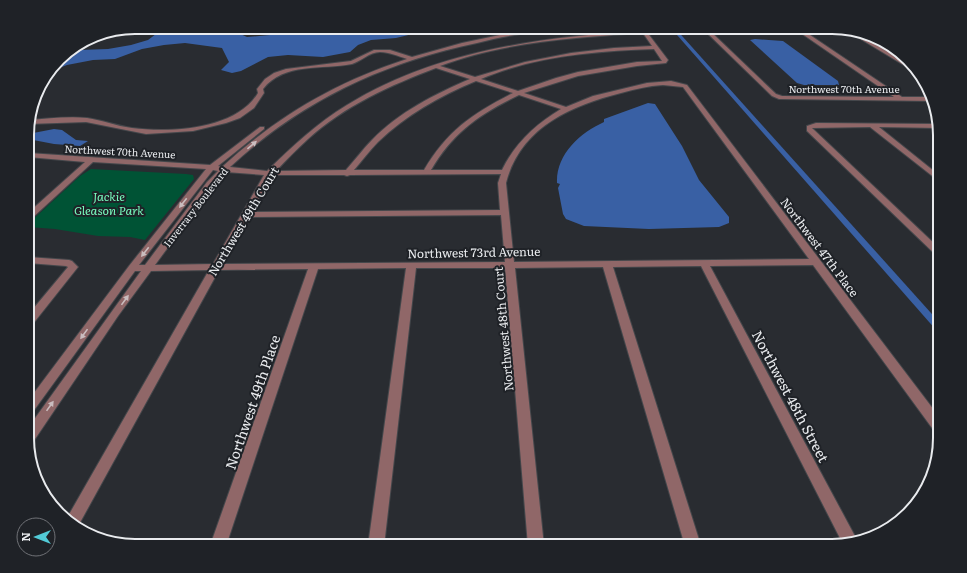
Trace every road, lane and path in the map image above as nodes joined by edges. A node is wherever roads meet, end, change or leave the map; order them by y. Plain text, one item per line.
1 (511, 34) edge
2 (524, 34) edge
3 (590, 34) edge
4 (647, 34) edge
5 (711, 34) edge
6 (805, 34) edge
7 (862, 39) edge
8 (656, 47) junction
9 (409, 58) junction
10 (898, 60) edge
11 (435, 66) junction
12 (476, 79) junction
13 (679, 84) joint
14 (518, 93) junction
15 (901, 98) junction
16 (926, 99) edge
17 (567, 109) junction
18 (35, 122) edge
19 (872, 125) junction
20 (933, 126) edge
21 (34, 155) edge
22 (92, 160) junction
23 (34, 162) edge
24 (85, 166) junction
25 (209, 169) junction
26 (222, 170) junction
27 (504, 172) junction
28 (269, 173) junction
29 (426, 173) junction
30 (348, 174) junction
31 (933, 174) edge
32 (34, 204) edge
33 (41, 205) junction
34 (34, 211) edge
35 (504, 212) junction
36 (244, 215) junction
37 (933, 247) edge
38 (34, 260) edge
39 (816, 262) junction
40 (704, 263) junction
41 (607, 264) junction
42 (510, 265) junction
43 (411, 266) junction
44 (314, 267) junction
45 (132, 268) junction
46 (147, 268) junction
47 (214, 268) junction
48 (34, 315) edge
49 (34, 402) edge
50 (933, 419) edge
51 (34, 429) edge
52 (75, 518) edge
53 (848, 538) edge
54 (220, 539) edge
55 (377, 539) edge
56 (535, 539) edge
57 (691, 539) edge

1 - 9 street, Inverrary Boulevard
2 - 9 street, Inverrary Boulevard
3 - 11 street, Northwest 49th Court
4 - 8 street
5 - 15 street, Northwest 70th Avenue
6 - 15 street
7 - 10 street
8 - 12 street
8 - 14 street
9 - 11 street
9 - 18 street
9 - 25 street, Inverrary Boulevard
26 -> 9 street, Inverrary Boulevard
11 - 12 street
11 - 28 street, Northwest 49th Court
12 - 14 street
12 - 30 street
13 - 17 street, Northwest 48th Court
13 - 39 street, Northwest 47th Place
14 - 17 street
14 - 29 street
15 - 16 street, Northwest 70th Avenue
17 - 27 street, Northwest 48th Court
19 - 20 street
19 - 31 street
19 - 37 street
21 - 22 street, Northwest 70th Avenue
22 - 24 street
22 - 25 street, Northwest 70th Avenue
23 - 24 street, Northwest 70th Avenue
24 - 25 street, Northwest 70th Avenue
24 - 33 street
25 - 26 street
25 -> 45 street, Inverrary Boulevard
26 - 28 street
26 - 46 street, Inverrary Boulevard
27 - 29 street
27 - 35 street, Northwest 48th Court
28 - 30 street
28 - 36 street, Northwest 49th Court
29 - 30 street
32 - 33 street
33 - 34 street
35 - 36 street
35 - 42 street, Northwest 48th Court
36 - 47 street, Northwest 49th Court
38 - 48 street
39 - 40 street, Northwest 73rd Avenue
39 - 50 street, Northwest 47th Place
40 - 41 street, Northwest 73rd Avenue
40 - 53 street, Northwest 48th Street
41 - 42 street, Northwest 73rd Avenue
41 - 57 street
42 - 43 street, Northwest 73rd Avenue
42 - 56 street, Northwest 48th Court
43 - 44 street, Northwest 73rd Avenue
43 - 55 street
44 - 47 street, Northwest 73rd Avenue
44 - 54 street, Northwest 49th Place
45 - 46 street, Northwest 73rd Avenue
45 -> 49 street, Inverrary Boulevard
46 - 47 street, Northwest 73rd Avenue
51 -> 46 street, Inverrary Boulevard
47 - 52 street, Northwest 49th Court

